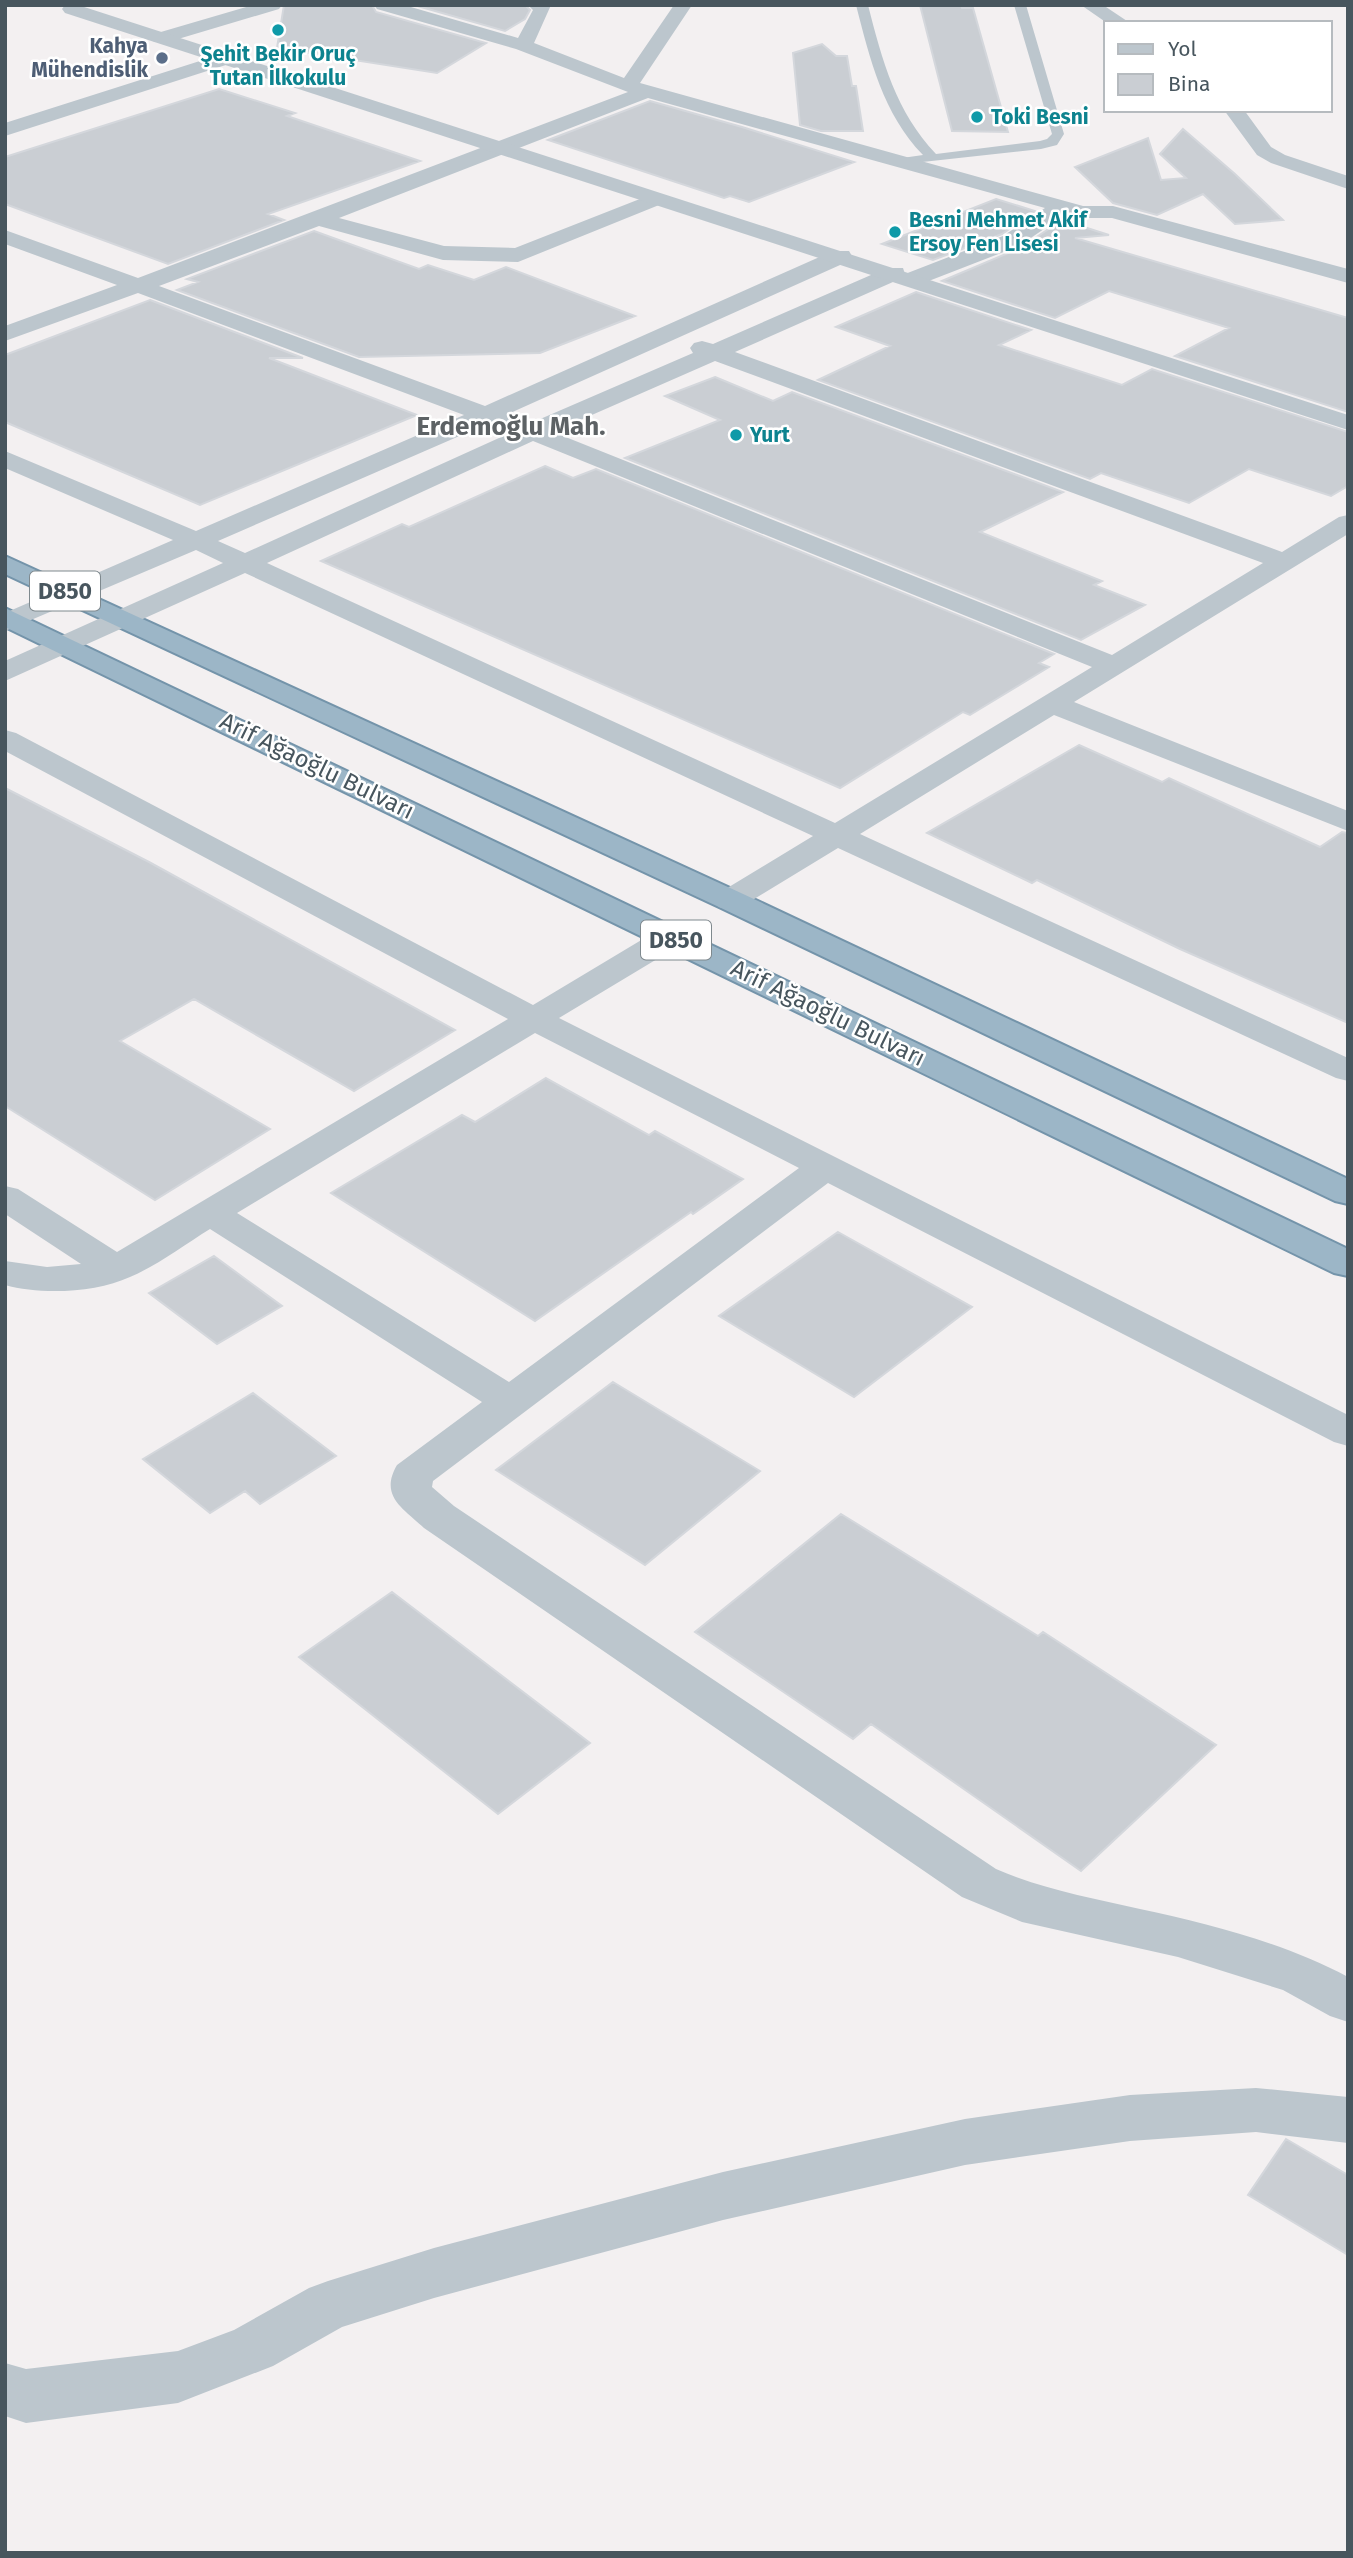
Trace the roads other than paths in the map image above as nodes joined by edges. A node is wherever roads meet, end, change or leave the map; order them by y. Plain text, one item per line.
1 (273, 5) edge
2 (383, 5) edge
3 (537, 5) edge
4 (683, 5) edge
5 (862, 5) edge
6 (1020, 5) edge
7 (1090, 5) edge
8 (64, 7) edge
9 (1118, 21) edge
10 (161, 38) junction
11 (523, 45) junction
12 (225, 59) junction
13 (638, 88) junction
14 (1235, 112) edge
15 (5, 130) edge
16 (500, 149) junction
17 (933, 158) junction
18 (900, 162) junction
19 (1348, 183) edge
20 (657, 200) junction
21 (1062, 207) junction
22 (318, 219) junction
23 (5, 236) edge
24 (841, 256) junction
25 (904, 276) junction
26 (1348, 276) edge
27 (140, 285) junction
28 (5, 334) edge
29 (665, 335) junction
30 (714, 352) junction
31 (486, 415) junction
32 (1348, 423) edge
33 (533, 432) junction
34 (5, 459) edge
35 (1348, 523) edge
36 (195, 540) junction
37 (1285, 562) junction
38 (5, 564) edge
39 (243, 564) junction
40 (70, 593) junction
41 (125, 618) junction
42 (8, 619) edge
43 (67, 645) junction
44 (1114, 666) junction
45 (5, 672) edge
46 (1052, 704) junction
47 (5, 739) edge
48 (1347, 821) edge
49 (835, 835) junction
50 (730, 900) junction
51 (670, 937) junction
52 (534, 1019) junction
53 (1348, 1071) edge
54 (825, 1167) junction
55 (1348, 1193) edge
56 (5, 1197) edge
57 (211, 1213) junction
58 (1348, 1264) edge
59 (116, 1269) junction
60 (5, 1273) edge
61 (511, 1402) junction
62 (1348, 1432) edge
63 (1348, 2001) edge
64 (1348, 2120) edge
65 (5, 2389) edge

1 - 10 street
2 - 11 street
3 - 11 street
4 - 13 street
5 - 17 lane
6 - 17 lane
7 - 9 street
8 - 10 street
10 - 12 street
11 - 13 street
12 - 15 street
12 - 16 street
13 - 16 street
13 - 18 street
14 - 19 street
16 - 20 street
16 - 22 street
17 - 18 lane
18 - 21 street
20 - 22 street
20 - 24 street
21 - 25 street
21 - 26 street
22 - 27 street
23 - 27 street
24 - 25 street
24 - 29 street
25 - 30 street
25 - 32 street
27 - 28 street
27 - 31 street
29 - 30 street
29 - 31 street
30 - 33 street
30 - 37 street
31 - 33 street
31 - 36 street
33 - 39 street
33 - 44 street
34 - 36 street
35 - 37 street
36 - 39 street
36 - 40 street
37 - 44 street
38 - 40 highway, Arif Ağaoğlu Bulvarı / D850
39 - 41 street
39 - 49 street
40 - 41 highway, Arif Ağaoğlu Bulvarı / D850
40 - 42 street
41 - 43 street
41 - 50 highway, Arif Ağaoğlu Bulvarı / D850
42 - 43 highway, Arif Ağaoğlu Bulvarı / D850
43 - 45 street
43 - 51 highway, Arif Ağaoğlu Bulvarı / D850
44 - 46 street
46 - 48 street
46 - 49 street
47 - 52 street
49 - 50 street
49 - 53 street
50 - 55 highway, Arif Ağaoğlu Bulvarı / D850
51 - 52 street
51 - 58 highway, Arif Ağaoğlu Bulvarı / D850
52 - 54 street
52 - 57 street
54 - 61 street
54 - 62 street
56 - 59 street
57 - 59 street
57 - 61 street
59 - 60 street
61 - 63 street
64 - 65 street

